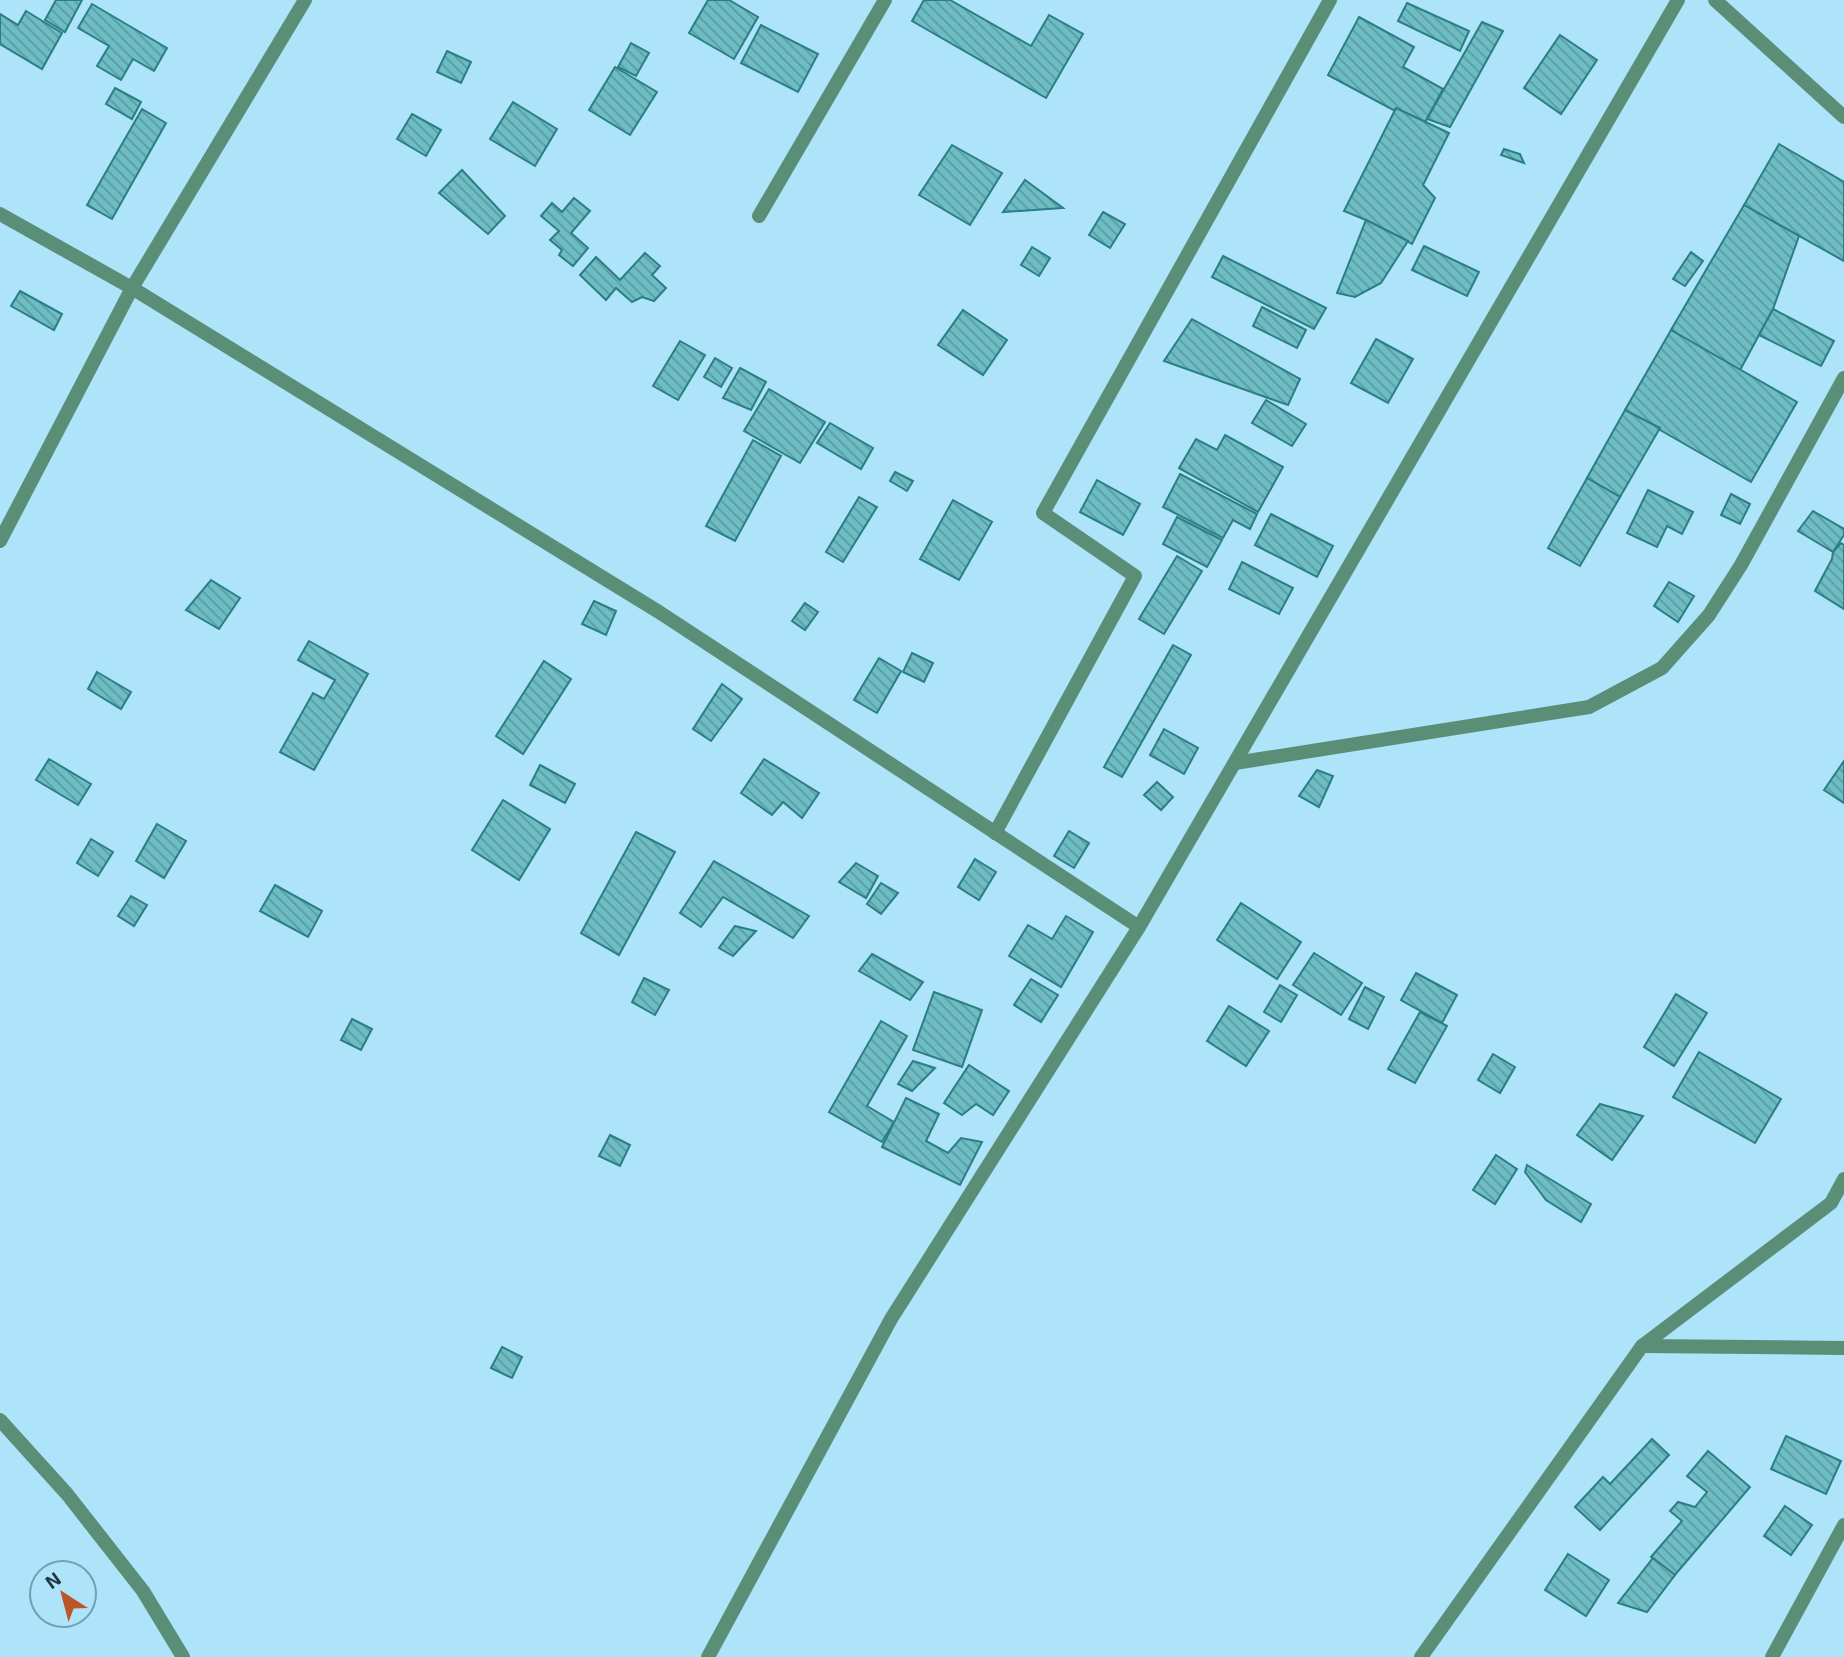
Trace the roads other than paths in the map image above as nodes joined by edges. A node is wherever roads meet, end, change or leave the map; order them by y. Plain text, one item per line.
1 (305, 0) edge
2 (885, 0) edge
3 (1330, 0) edge
4 (1678, 0) edge
5 (1715, 0) edge
6 (1844, 117) edge
7 (0, 214) edge
8 (758, 216) dead end
9 (132, 288) junction
10 (1844, 378) edge
11 (0, 541) edge
12 (1235, 763) junction
13 (995, 833) junction
14 (1139, 927) junction
15 (1844, 1179) edge
16 (1642, 1346) junction
17 (1844, 1348) edge
18 (0, 1420) edge
19 (1844, 1525) edge
20 (183, 1657) edge
21 (708, 1657) edge
22 (1421, 1657) edge
23 (1772, 1657) edge

1 - 9 street
2 - 8 street
3 - 13 street
4 - 12 street
5 - 6 street
7 - 9 street
9 - 11 street
9 - 13 street
10 - 12 street
12 - 14 street
13 - 14 street
14 - 21 street
15 - 16 street
16 - 17 street
16 - 22 street
18 - 20 street
19 - 23 street

